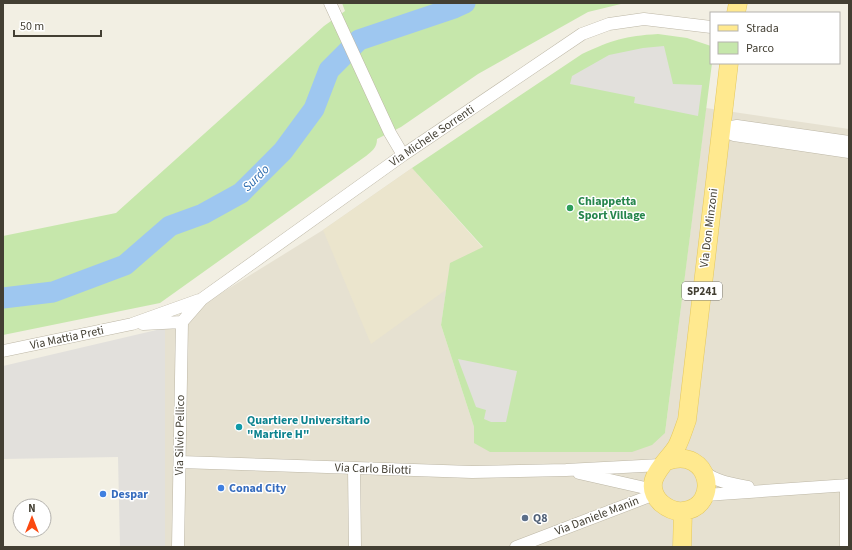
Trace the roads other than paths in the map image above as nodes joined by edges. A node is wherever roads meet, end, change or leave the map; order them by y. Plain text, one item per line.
1 (330, 3) edge
2 (710, 27) edge
3 (729, 64) edge
4 (720, 129) junction
5 (849, 142) edge
6 (849, 152) edge
7 (403, 155) junction
8 (202, 299) junction
9 (182, 322) junction
10 (132, 324) junction
11 (3, 351) edge
12 (180, 462) junction
13 (664, 463) junction
14 (354, 468) junction
15 (566, 470) junction
16 (704, 472) junction
17 (847, 485) edge
18 (765, 490) junction
19 (655, 492) junction
20 (705, 495) junction
21 (683, 511) junction
22 (178, 547) edge
23 (354, 547) edge
24 (516, 547) edge
25 (682, 547) edge
26 (846, 547) edge

1 - 7 street
2 - 7 street, Via Michele Sorrenti
3 - 4 main road, Via Don Minzoni / SP241
4 - 5 street
4 - 6 street
4 - 13 main road, Via Don Minzoni / SP241
7 - 8 street, Via Michele Sorrenti
8 - 9 street, Via Michele Sorrenti
8 - 10 street, Via Mattia Preti
9 - 10 street, Via Mattia Preti
9 - 12 street, Via Silvio Pellico
10 - 11 street, Via Mattia Preti
12 - 14 street, Via Carlo Bilotti
12 - 22 street, Via Silvio Pellico
13 - 15 street, Via Carlo Bilotti
13 - 16 main road
13 - 19 main road
14 - 15 street, Via Carlo Bilotti
14 - 23 street
15 - 19 street, Via Carlo Bilotti
16 - 18 street
16 - 20 main road
17 - 18 street
17 - 26 street
18 - 20 street
19 - 21 main road
19 - 24 street, Via Daniele Manin
20 - 21 main road
21 - 25 main road

